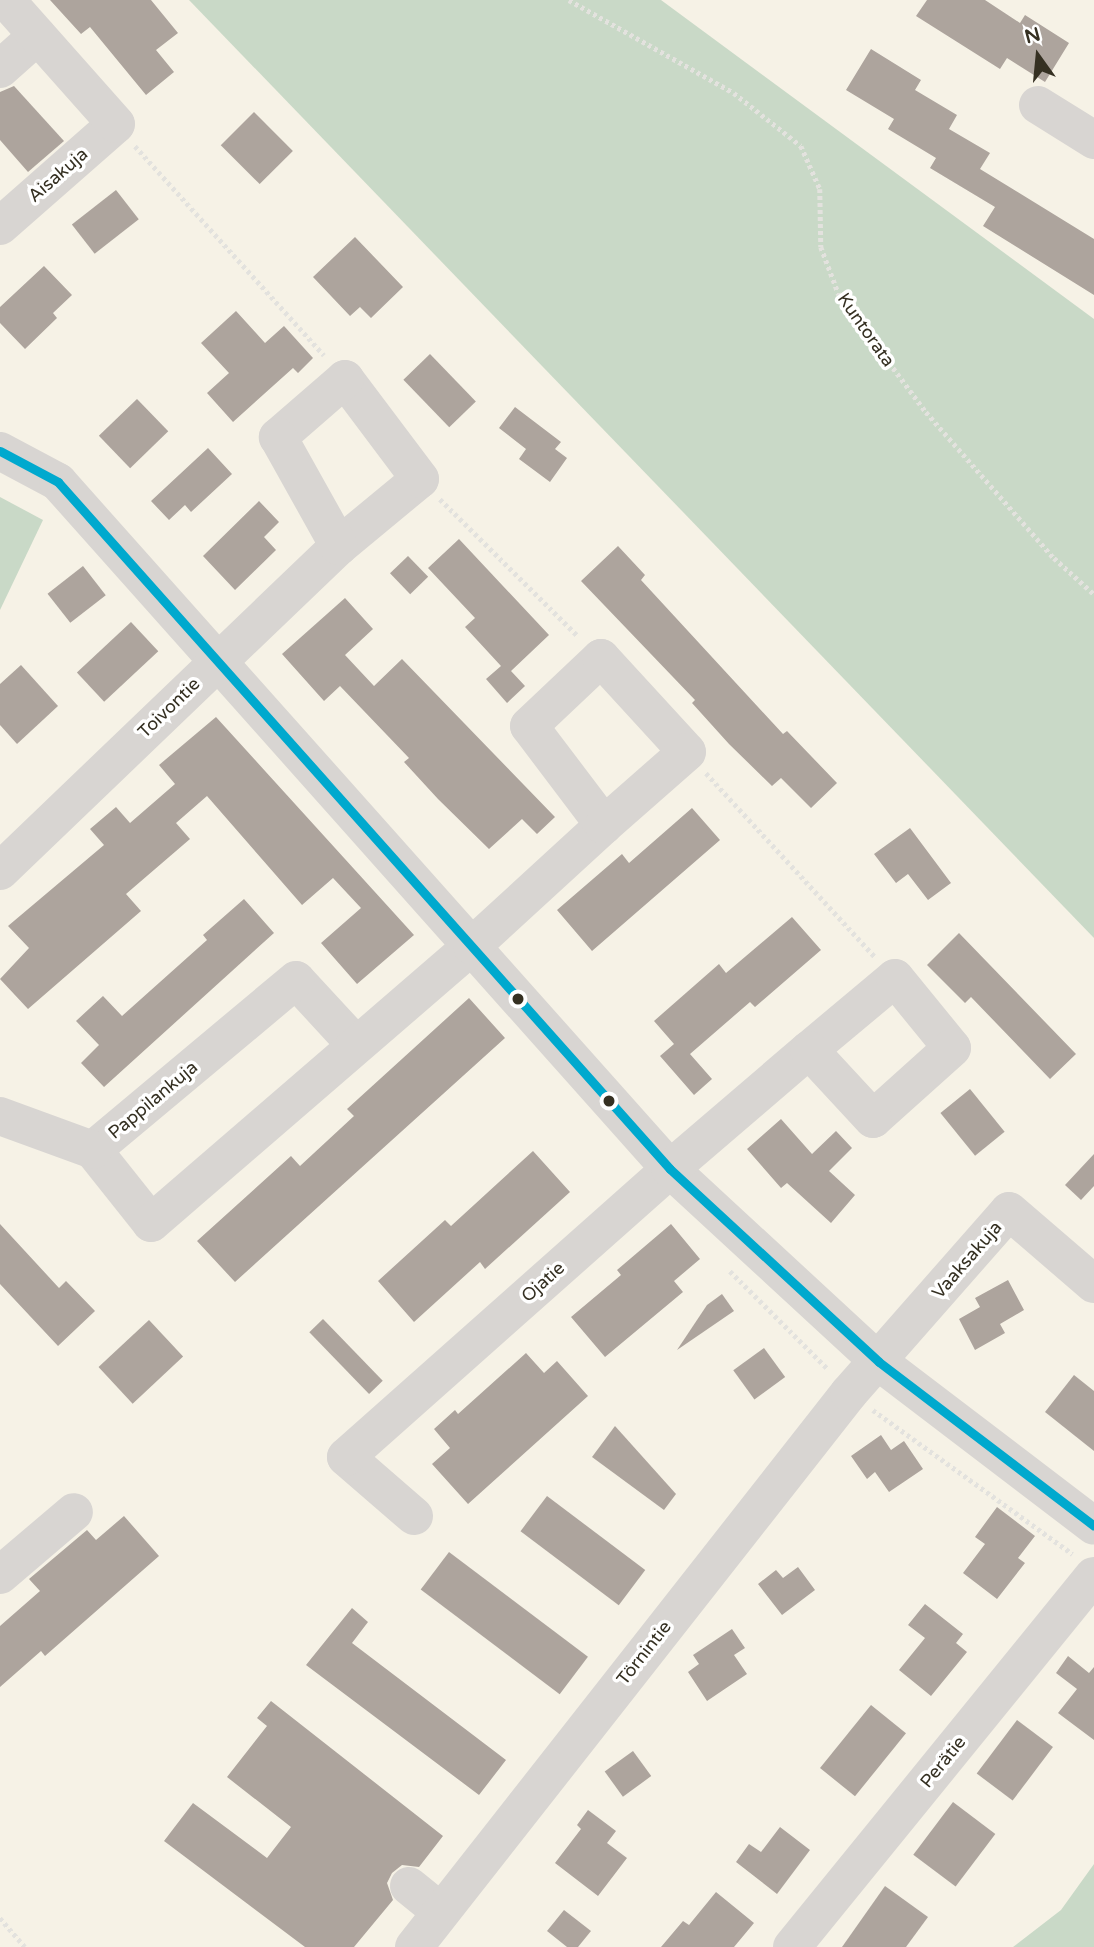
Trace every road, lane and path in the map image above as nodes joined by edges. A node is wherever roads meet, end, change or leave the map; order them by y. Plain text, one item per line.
1 (6, 0) edge
2 (569, 0) edge
3 (37, 36) junction
4 (0, 69) edge
5 (1038, 105) dead end
6 (116, 124) junction
7 (1094, 140) edge
8 (0, 226) edge
9 (345, 379) junction
10 (0, 451) edge
11 (420, 479) junction
12 (339, 547) junction
13 (1094, 594) edge
14 (601, 658) junction
15 (218, 661) junction
16 (687, 752) junction
17 (604, 825) junction
18 (0, 871) edge
19 (472, 946) junction
20 (895, 978) junction
21 (356, 1045) junction
22 (809, 1050) junction
23 (0, 1116) edge
24 (93, 1150) junction
25 (670, 1169) junction
26 (1094, 1284) edge
27 (879, 1362) junction
28 (74, 1512) dead end
29 (414, 1516) dead end
30 (1094, 1526) edge
31 (0, 1575) edge
32 (1094, 1577) edge
33 (409, 1886) dead end
34 (441, 1912) junction
35 (0, 1918) edge
36 (25, 1947) edge
37 (414, 1947) edge
38 (792, 1947) edge

1 - 3 street
2 - 13 path, Kuntorata
3 - 4 street
3 - 6 street
5 - 7 street
6 - 8 street, Aisakuja
6 - 9 path
9 - 11 street
9 - 12 street
10 - 15 street
11 - 12 street, Toivontie
11 - 14 path
12 - 15 street, Toivontie
14 - 16 street
14 - 17 street
15 - 18 street, Toivontie
15 - 19 street
16 - 17 street, Pappilankuja
16 - 20 path
17 - 19 street, Pappilankuja
19 - 21 street, Pappilankuja
19 - 25 street
20 - 22 street, Ojatie
20 - 22 street
21 - 24 street, Pappilankuja
21 - 24 street, Pappilankuja
22 - 25 street, Ojatie
23 - 24 street
25 - 27 street
25 - 29 street, Ojatie
26 - 27 street, Vaaksakuja
27 - 30 street
27 - 34 street, Törnintie
28 - 31 street
32 - 38 street, Perätie
33 - 34 street
34 - 37 street, Törnintie
35 - 36 path

